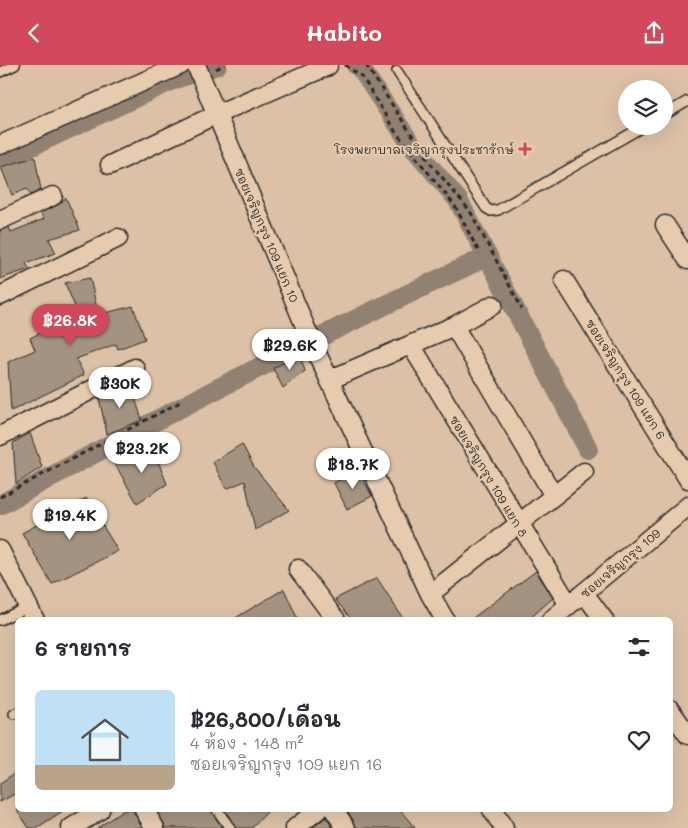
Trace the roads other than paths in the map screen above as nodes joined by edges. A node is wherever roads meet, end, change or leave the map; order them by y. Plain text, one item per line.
1 (15, 65) edge
2 (328, 66) dead end
3 (194, 68) edge
4 (397, 71) dead end
5 (0, 72) edge
6 (688, 101) edge
7 (673, 110) edge
8 (217, 115) junction
9 (628, 135) edge
10 (0, 145) edge
11 (110, 165) dead end
12 (53, 196) dead end
13 (0, 220) edge
14 (665, 225) dead end
15 (118, 238) dead end
16 (688, 261) edge
17 (564, 280) dead end
18 (0, 296) edge
19 (492, 305) dead end
20 (454, 326) junction
21 (411, 345) junction
22 (134, 368) dead end
23 (329, 380) junction
24 (0, 436) edge
25 (584, 472) dead end
26 (688, 479) edge
27 (554, 496) junction
28 (688, 506) edge
29 (518, 524) junction
30 (0, 550) edge
31 (298, 569) dead end
32 (584, 593) junction
33 (430, 594) junction
34 (569, 605) junction
35 (31, 614) edge
36 (15, 617) edge
37 (16, 617) edge
38 (334, 617) edge
39 (443, 617) edge
40 (555, 617) edge
41 (602, 617) edge
42 (0, 620) edge
43 (673, 717) edge
44 (679, 731) edge
45 (97, 812) edge
46 (145, 812) edge
47 (218, 812) edge
48 (315, 812) edge
49 (335, 812) edge
50 (493, 812) edge
51 (71, 828) edge
52 (155, 828) edge
53 (230, 828) edge
54 (295, 828) edge
55 (346, 828) edge
56 (504, 828) edge

1 - 5 lane
2 - 8 street
3 - 8 street, ซอยเจริญกรุง 109 แยก 10
3 - 10 street
4 - 9 lane
6 - 7 lane
8 - 11 street
8 - 23 street, ซอยเจริญกรุง 109 แยก 10
12 - 13 street
14 - 16 street
15 - 18 street
17 - 26 street, ซอยเจริญกรุง 109 แยก 6
19 - 20 street
20 - 21 street
20 - 27 street
21 - 23 street
21 - 29 street, ซอยเจริญกรุง 109 แยก 8
22 - 24 street
23 - 33 street, ซอยเจริญกรุง 109 แยก 10
25 - 27 street
27 - 29 street
28 - 32 street, ซอยเจริญกรุง 109
29 - 33 street
29 - 34 street, ซอยเจริญกรุง 109 แยก 8
30 - 35 street
31 - 38 street
32 - 34 street, ซอยเจริญกรุง 109
32 - 41 street
33 - 39 street, ซอยเจริญกรุง 109 แยก 10
34 - 40 street, ซอยเจริญกรุง 109
35 - 37 lane
36 - 42 lane
43 - 44 street
45 - 51 street
46 - 52 street
47 - 53 lane
48 - 54 street
49 - 55 street
50 - 56 street

